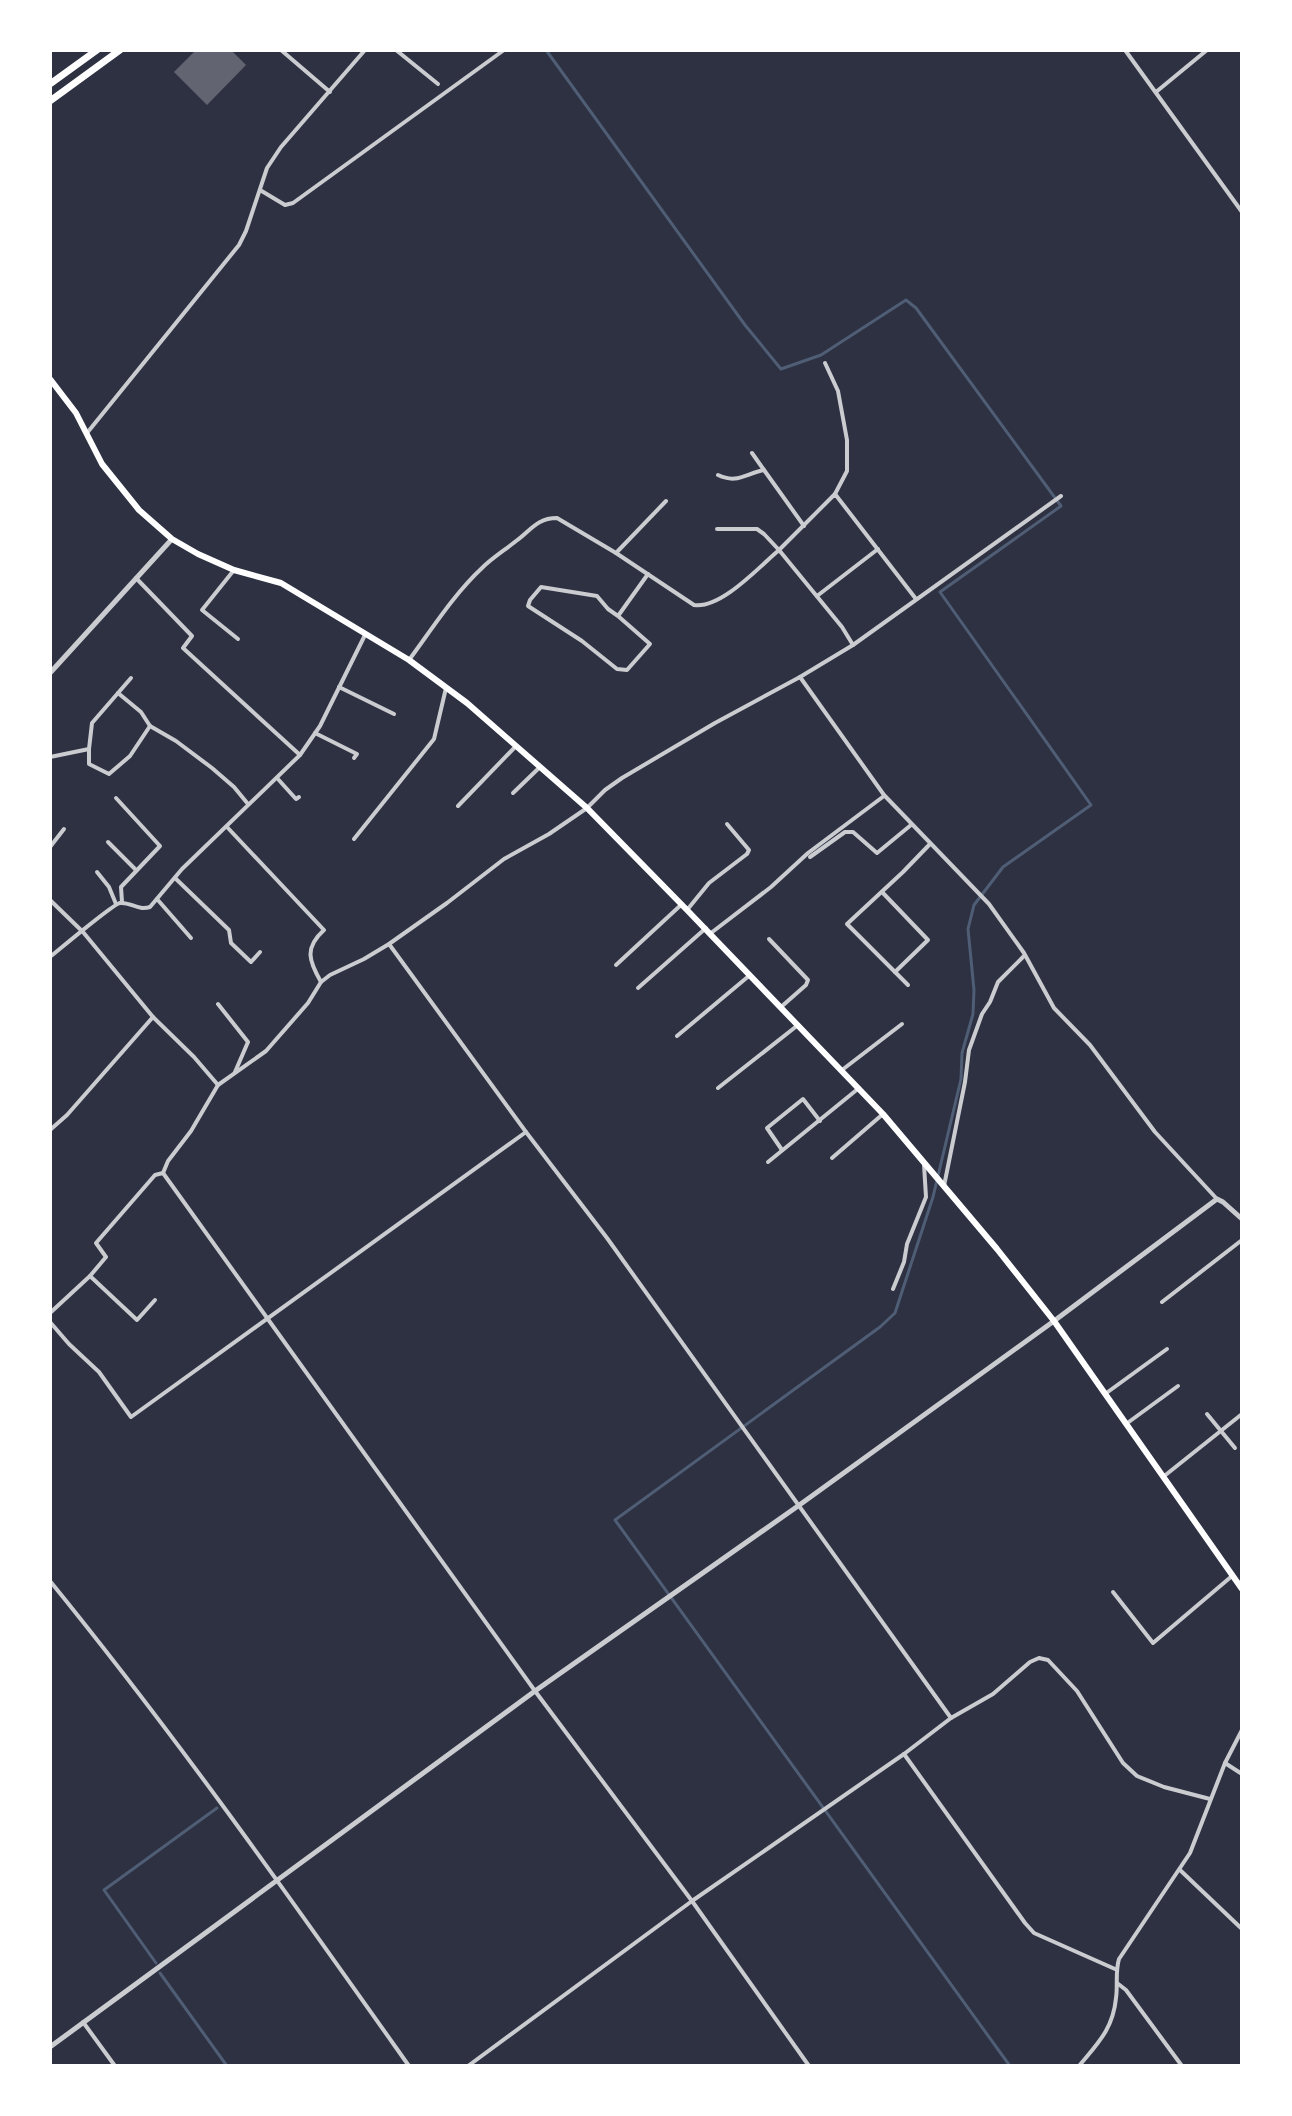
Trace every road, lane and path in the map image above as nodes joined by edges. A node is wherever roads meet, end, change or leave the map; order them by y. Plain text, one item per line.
1 (97, 50) edge
2 (120, 50) edge
3 (281, 50) edge
4 (365, 50) edge
5 (396, 50) edge
6 (491, 50) edge
7 (504, 50) edge
8 (1125, 50) edge
9 (1207, 50) edge
10 (497, 55) junction
11 (50, 84) edge
12 (438, 84) dead end
13 (330, 92) junction
14 (1156, 92) junction
15 (50, 101) edge
16 (260, 190) junction
17 (1242, 212) edge
18 (825, 363) dead end
19 (50, 379) edge
20 (87, 433) junction
21 (752, 453) dead end
22 (764, 470) junction
23 (718, 475) dead end
24 (835, 494) junction
25 (1061, 496) dead end
26 (666, 501) dead end
27 (804, 526) junction
28 (717, 529) dead end
29 (172, 539) junction
30 (878, 549) junction
31 (779, 550) junction
32 (616, 553) junction
33 (234, 570) junction
34 (648, 574) junction
35 (136, 578) junction
36 (817, 596) junction
37 (916, 599) junction
38 (618, 616) junction
39 (366, 633) junction
40 (238, 639) dead end
41 (853, 645) junction
42 (409, 660) junction
43 (50, 673) edge
44 (800, 677) junction
45 (131, 678) dead end
46 (339, 687) junction
47 (446, 688) junction
48 (118, 693) junction
49 (394, 714) dead end
50 (150, 726) junction
51 (315, 733) junction
52 (516, 746) junction
53 (89, 749) junction
54 (300, 755) junction
55 (50, 757) edge
56 (354, 758) dead end
57 (540, 767) junction
58 (277, 778) junction
59 (513, 793) dead end
60 (884, 795) junction
61 (299, 797) dead end
62 (116, 798) dead end
63 (248, 804) junction
64 (458, 806) dead end
65 (587, 808) junction
66 (727, 824) dead end
67 (911, 825) junction
68 (226, 826) junction
69 (64, 829) dead end
70 (354, 839) dead end
71 (108, 842) dead end
72 (930, 844) junction
73 (50, 847) edge
74 (810, 857) dead end
75 (136, 870) junction
76 (97, 872) dead end
77 (175, 878) junction
78 (882, 892) junction
79 (157, 899) junction
80 (50, 900) edge
81 (119, 903) junction
82 (684, 907) junction
83 (708, 931) junction
84 (83, 932) junction
85 (191, 938) dead end
86 (769, 939) dead end
87 (389, 944) junction
88 (260, 952) dead end
89 (1025, 955) junction
90 (50, 957) edge
91 (616, 965) dead end
92 (895, 972) junction
93 (750, 975) junction
94 (321, 982) junction
95 (908, 985) dead end
96 (638, 988) dead end
97 (218, 1004) dead end
98 (781, 1007) junction
99 (153, 1017) junction
100 (902, 1024) dead end
101 (798, 1025) junction
102 (677, 1036) dead end
103 (842, 1070) junction
104 (234, 1074) junction
105 (218, 1085) junction
106 (718, 1088) dead end
107 (859, 1088) junction
108 (883, 1114) junction
109 (820, 1121) junction
110 (50, 1130) edge
111 (526, 1132) junction
112 (782, 1150) junction
113 (832, 1158) dead end
114 (768, 1162) dead end
115 (924, 1162) junction
116 (163, 1173) junction
117 (944, 1186) junction
118 (1217, 1199) junction
119 (1242, 1219) edge
120 (1242, 1240) edge
121 (90, 1276) junction
122 (893, 1289) dead end
123 (155, 1300) dead end
124 (1162, 1302) dead end
125 (50, 1313) edge
126 (268, 1319) junction
127 (1054, 1321) junction
128 (50, 1322) edge
129 (1167, 1349) dead end
130 (1178, 1386) dead end
131 (1105, 1394) junction
132 (1207, 1414) dead end
133 (1242, 1414) edge
134 (1126, 1424) junction
135 (1222, 1430) junction
136 (1235, 1448) dead end
137 (1163, 1477) junction
138 (798, 1506) junction
139 (1232, 1576) junction
140 (50, 1581) edge
141 (1242, 1589) edge
142 (1113, 1592) dead end
143 (535, 1691) junction
144 (951, 1718) junction
145 (1242, 1730) edge
146 (904, 1754) junction
147 (1225, 1763) junction
148 (1242, 1774) edge
149 (1210, 1799) junction
150 (1180, 1870) junction
151 (278, 1881) junction
152 (692, 1901) junction
153 (1242, 1929) edge
154 (1116, 1969) junction
155 (1117, 1983) junction
156 (83, 2022) junction
157 (50, 2047) edge
158 (115, 2066) edge
159 (409, 2066) edge
160 (468, 2066) edge
161 (809, 2066) edge
162 (1079, 2066) edge
163 (1182, 2066) edge

1 - 11 highway
2 - 15 highway
3 - 13 street
4 - 13 street
5 - 12 street
6 - 10 street
7 - 10 street
8 - 14 street
9 - 14 street
10 - 16 street
13 - 16 street
14 - 17 street
16 - 20 street
18 - 24 street
19 - 20 main road
20 - 29 main road
21 - 22 street
22 - 23 street
22 - 27 street
24 - 27 street
24 - 30 street
25 - 37 street
26 - 32 street
27 - 31 street
28 - 31 street
29 - 33 main road
29 - 35 street
30 - 36 street
30 - 37 street
31 - 34 street
31 - 36 street
32 - 34 street
32 - 42 street
33 - 39 main road
33 - 40 street
34 - 38 street
35 - 43 street
35 - 54 street
36 - 41 street
37 - 41 street
38 - 38 street
39 - 42 main road
39 - 46 street
41 - 44 street
42 - 47 main road
44 - 60 street
44 - 65 street
45 - 48 street
46 - 49 street
46 - 51 street
47 - 52 main road
47 - 70 street
48 - 50 street
48 - 53 street
50 - 53 street
50 - 63 street
51 - 54 street
51 - 56 street
52 - 57 main road
52 - 64 street
53 - 55 street
54 - 58 street
57 - 59 street
57 - 65 main road
58 - 61 street
58 - 63 street
60 - 67 street
60 - 83 street
62 - 75 street
63 - 68 street
65 - 82 main road
65 - 87 street
66 - 82 street
67 - 72 street
67 - 74 street
68 - 77 street
68 - 94 street
69 - 73 street
71 - 75 street
72 - 78 street
72 - 89 street
75 - 81 street
76 - 81 street
77 - 79 street
77 - 88 street
78 - 92 street
78 - 92 street
79 - 81 street
79 - 85 street
80 - 84 street
81 - 84 street
82 - 83 main road
82 - 91 street
83 - 93 main road
83 - 96 street
84 - 90 street
84 - 99 street
86 - 98 street
87 - 94 street
87 - 111 street
89 - 117 street
89 - 118 street
92 - 95 street
93 - 98 main road
93 - 102 street
94 - 104 street
97 - 104 street
98 - 101 main road
99 - 105 street
99 - 110 street
100 - 103 street
101 - 103 main road
101 - 106 street
103 - 107 main road
104 - 105 street
105 - 116 street
107 - 108 main road
107 - 109 street
108 - 113 street
108 - 115 main road
109 - 112 street
109 - 112 street
111 - 126 street
111 - 138 street
112 - 114 street
115 - 117 main road
115 - 122 street
116 - 121 street
116 - 126 street
117 - 127 main road
118 - 119 street
118 - 127 street
120 - 124 street
121 - 123 street
121 - 125 street
126 - 128 street
126 - 143 street
127 - 131 main road
127 - 138 street
129 - 131 street
130 - 134 street
131 - 134 main road
132 - 135 street
133 - 135 street
134 - 137 main road
135 - 136 street
135 - 137 street
137 - 139 main road
138 - 143 street
138 - 144 street
139 - 141 main road
139 - 142 street
140 - 151 street
143 - 151 street
143 - 152 street
144 - 146 street
144 - 149 street
145 - 147 street
146 - 152 street
146 - 154 street
147 - 148 street
147 - 149 street
149 - 150 street
150 - 153 street
150 - 154 street
151 - 156 street
151 - 159 street
152 - 160 street
152 - 161 street
154 - 155 street
155 - 162 street
155 - 163 street
156 - 157 street
156 - 158 street

